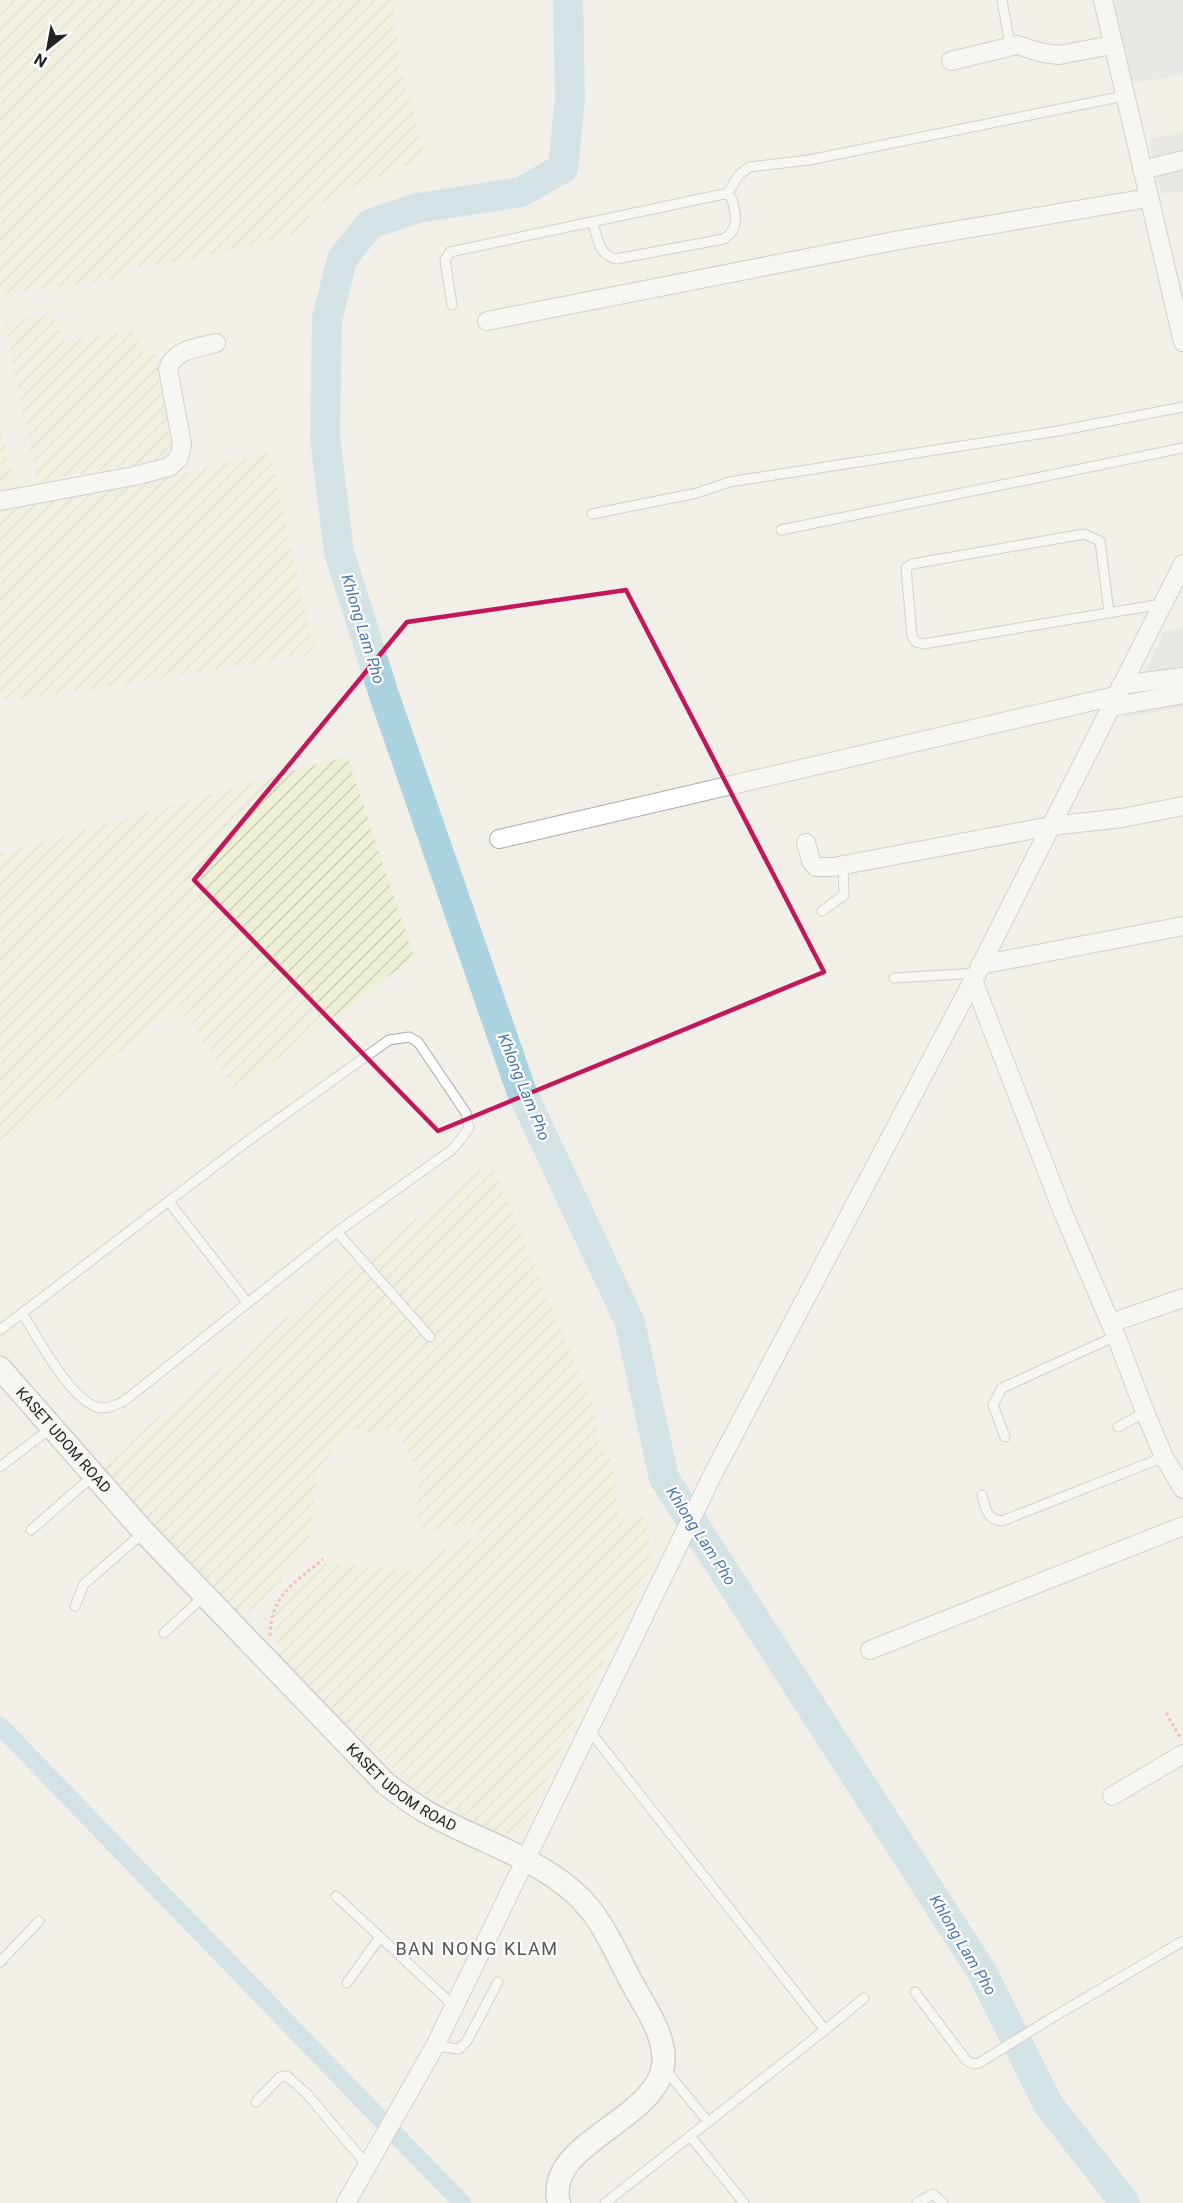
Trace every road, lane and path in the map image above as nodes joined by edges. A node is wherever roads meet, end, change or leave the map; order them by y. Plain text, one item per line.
1 (1002, 0) edge
2 (1103, 0) edge
3 (1010, 45) junction
4 (1112, 45) junction
5 (951, 61) dead end
6 (1124, 96) junction
7 (1183, 160) edge
8 (1142, 170) junction
9 (727, 195) junction
10 (1148, 198) junction
11 (594, 223) junction
12 (452, 305) dead end
13 (487, 321) dead end
14 (1183, 342) edge
15 (216, 343) dead end
16 (1183, 407) edge
17 (1183, 447) edge
18 (0, 501) edge
19 (592, 514) dead end
20 (781, 530) dead end
21 (1183, 564) edge
22 (1163, 604) junction
23 (1109, 613) junction
24 (1183, 677) edge
25 (1183, 694) edge
26 (1116, 696) junction
27 (1183, 806) edge
28 (1051, 826) junction
29 (500, 839) dead end
30 (806, 843) dead end
31 (843, 865) junction
32 (822, 911) dead end
33 (1183, 926) edge
34 (977, 973) junction
35 (894, 978) dead end
36 (169, 1202) junction
37 (337, 1232) junction
38 (1183, 1298) edge
39 (247, 1302) junction
40 (22, 1313) junction
41 (0, 1330) edge
42 (1114, 1330) junction
43 (430, 1337) dead end
44 (0, 1368) edge
45 (1145, 1412) junction
46 (1118, 1427) dead end
47 (51, 1428) junction
48 (1005, 1437) dead end
49 (1164, 1457) junction
50 (0, 1467) edge
51 (93, 1476) junction
52 (1183, 1489) edge
53 (982, 1495) dead end
54 (1183, 1526) edge
55 (31, 1530) dead end
56 (144, 1532) junction
57 (323, 1559) dead end
58 (204, 1596) junction
59 (75, 1606) dead end
60 (165, 1633) dead end
61 (870, 1650) dead end
62 (270, 1665) junction
63 (1166, 1713) dead end
64 (589, 1730) junction
65 (1183, 1743) edge
66 (1183, 1754) edge
67 (1112, 1796) dead end
68 (525, 1860) junction
69 (336, 1896) dead end
70 (39, 1921) dead end
71 (380, 1937) junction
72 (1183, 1941) edge
73 (0, 1962) edge
74 (498, 1982) dead end
75 (347, 1983) dead end
76 (915, 1992) dead end
77 (864, 1998) dead end
78 (454, 2006) junction
79 (825, 2030) junction
80 (435, 2046) junction
81 (663, 2067) junction
82 (256, 2102) dead end
83 (708, 2122) junction
84 (690, 2136) junction
85 (371, 2158) junction
86 (346, 2203) edge
87 (559, 2203) edge
88 (605, 2203) edge
89 (744, 2203) edge
90 (917, 2203) edge
91 (943, 2203) edge

1 - 3 lane
2 - 4 street
3 - 4 street
3 - 5 street
4 - 6 street
6 - 8 street
6 - 9 lane
7 - 8 street
8 - 10 street
9 - 11 lane
9 - 11 lane
10 - 13 street
10 - 14 street
11 - 12 lane
15 - 18 street
16 - 19 lane
17 - 20 lane
21 - 22 street
22 - 23 lane
22 - 26 street
23 - 23 lane
24 - 26 street
25 - 26 street
26 - 28 street
26 - 29 street
27 - 28 street
28 - 31 street
28 - 34 street
30 - 31 street
31 - 32 lane
33 - 34 street
34 - 35 lane
34 - 42 street
34 - 64 street
36 - 37 lane
36 - 39 lane
36 - 40 lane
37 - 39 lane
37 - 43 lane
38 - 42 street
39 - 40 lane
40 - 41 lane
42 - 45 street
42 - 48 lane
44 - 47 street, KASET UDOM ROAD
45 - 46 lane
45 - 49 street
47 - 50 lane
47 - 51 street, KASET UDOM ROAD
49 - 52 street
49 - 53 lane
51 - 55 lane
51 - 56 street, KASET UDOM ROAD
54 - 61 street
56 - 58 street, KASET UDOM ROAD
56 - 59 lane
57 - 62 path
58 - 60 lane
58 - 62 street, KASET UDOM ROAD
62 - 68 street, KASET UDOM ROAD
63 - 65 path
64 - 68 street
64 - 79 lane
66 - 67 street
68 - 78 street
68 - 81 street, KASET UDOM ROAD
69 - 71 lane
70 - 73 lane
71 - 75 lane
71 - 78 lane
72 - 76 lane
74 - 80 lane
77 - 79 lane
78 - 80 street
79 - 83 lane
80 - 85 street
81 - 83 lane
81 - 87 street
82 - 85 lane
83 - 84 lane
84 - 88 lane
84 - 89 lane
85 - 86 street
90 - 91 lane

